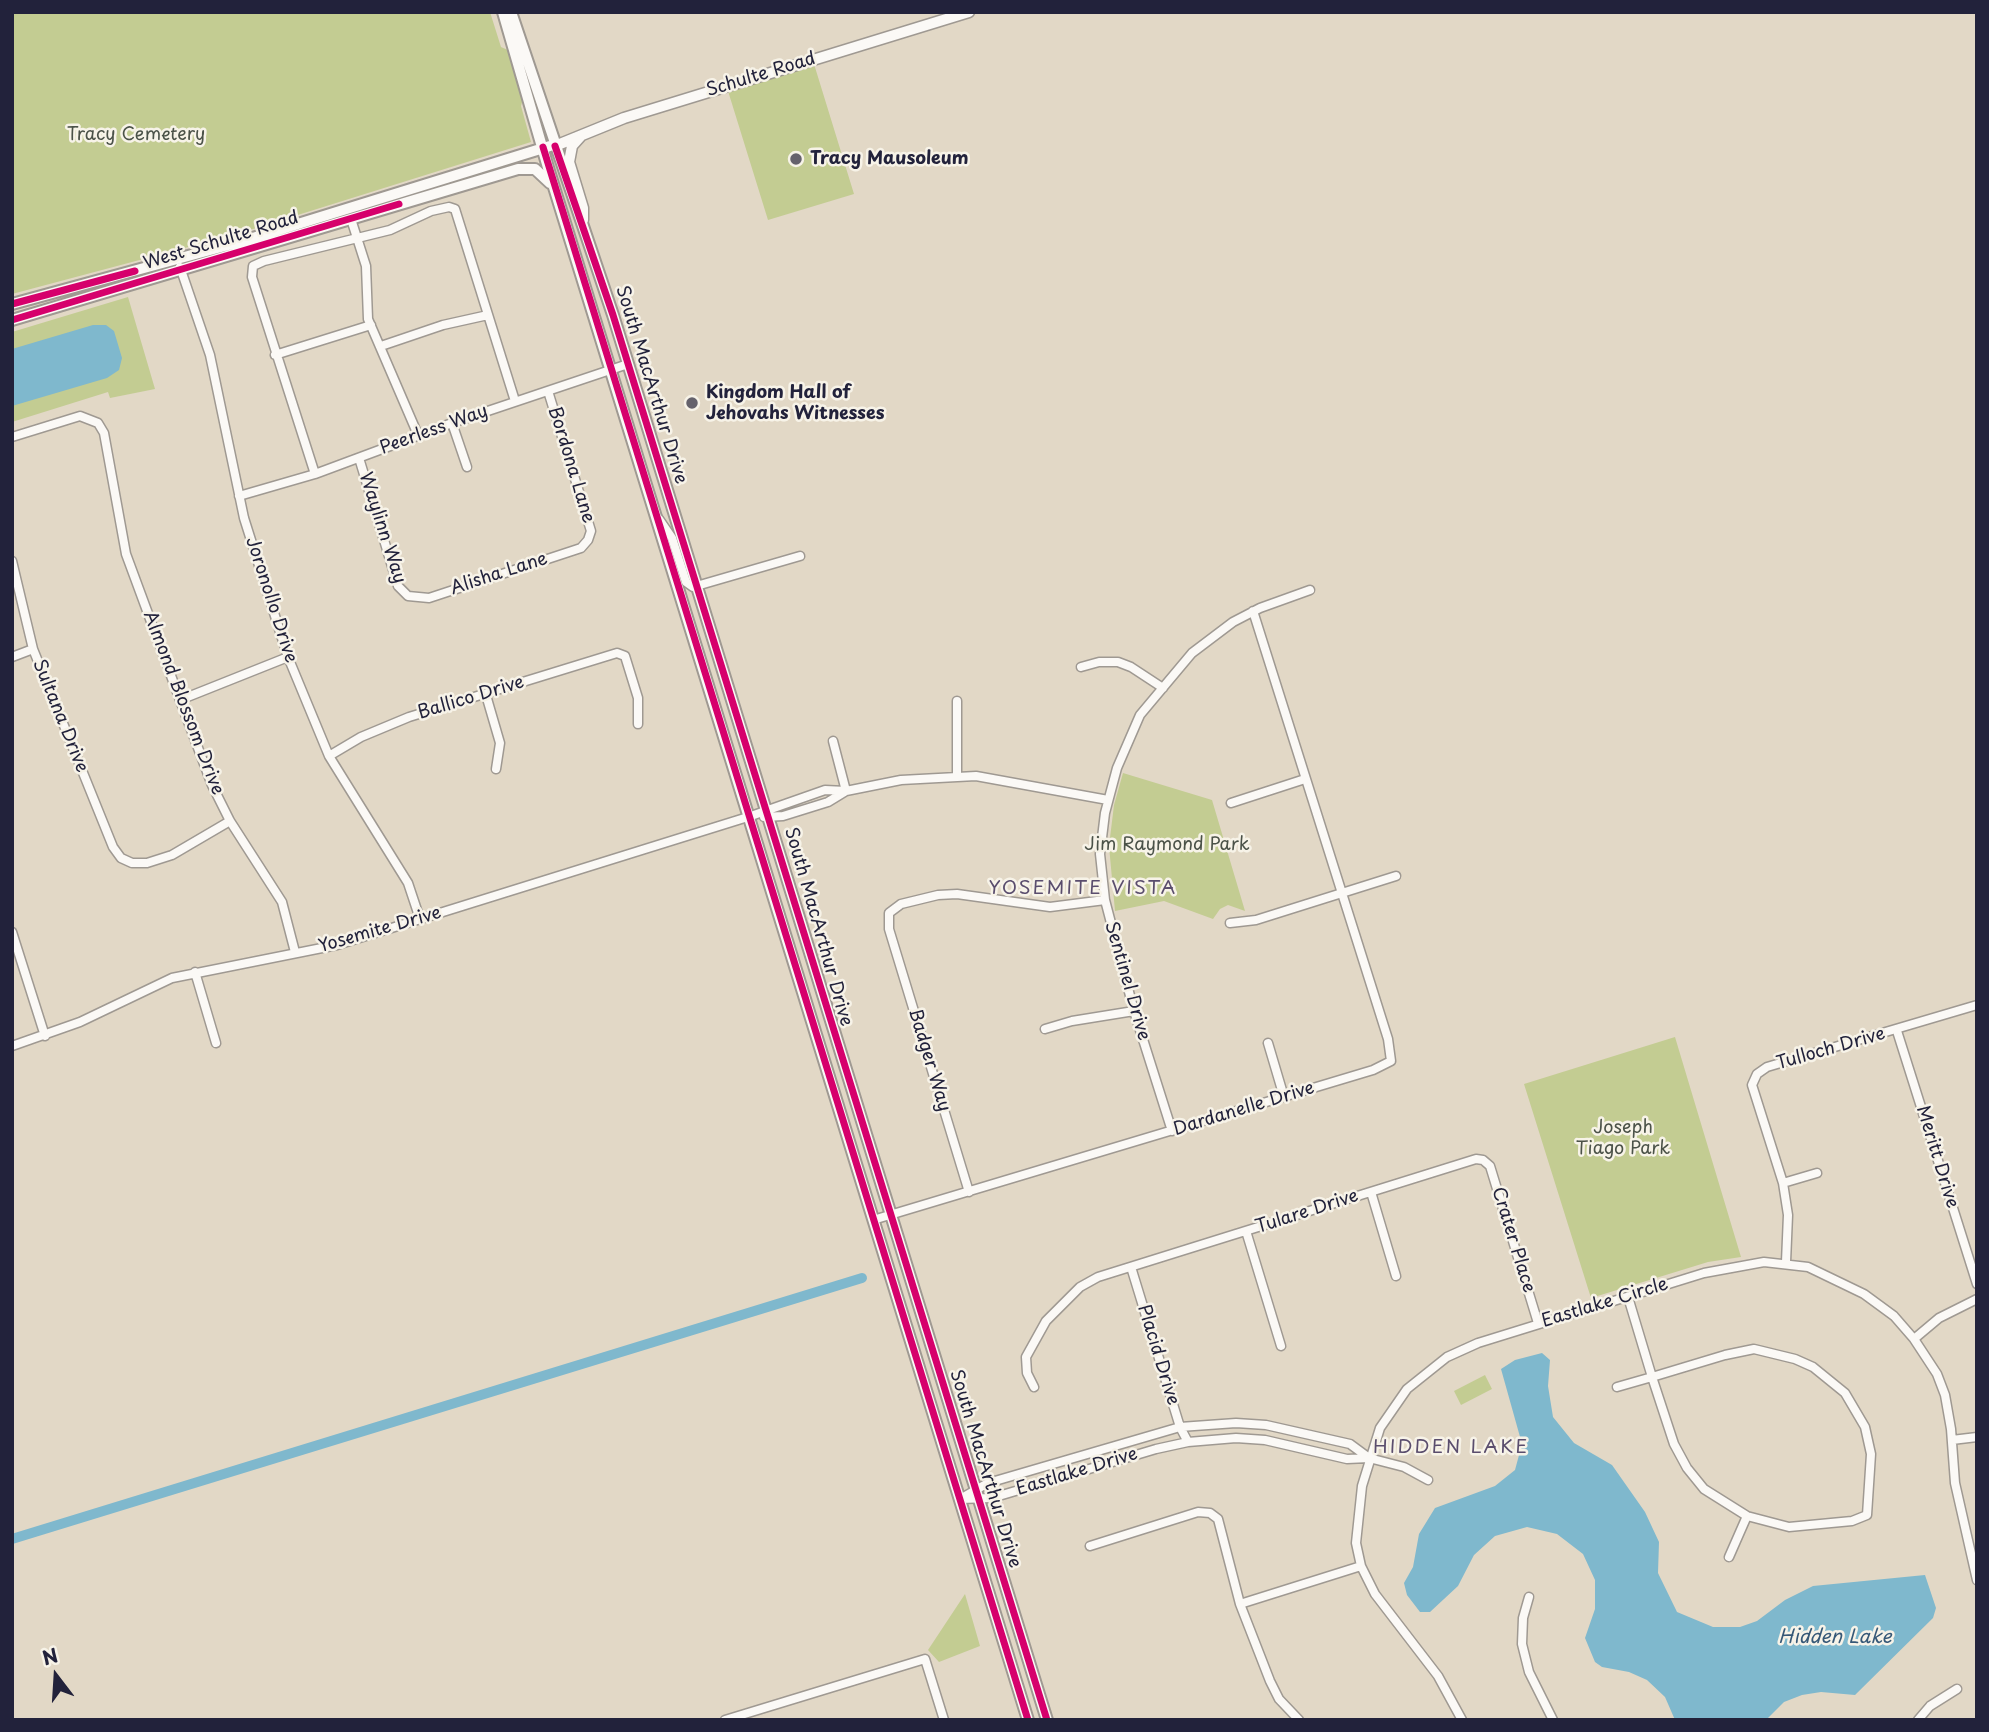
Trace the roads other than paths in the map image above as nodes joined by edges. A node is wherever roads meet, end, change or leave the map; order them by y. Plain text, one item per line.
1 (503, 12) edge
2 (511, 12) edge
3 (969, 12) edge
4 (587, 131) junction
5 (547, 148) junction
6 (555, 191) junction
7 (399, 204) junction
8 (351, 219) junction
9 (582, 229) junction
10 (273, 231) joint
11 (358, 238) junction
12 (179, 264) junction
13 (12, 304) edge
14 (488, 315) junction
15 (12, 320) edge
16 (370, 325) junction
17 (381, 346) junction
18 (275, 355) junction
19 (628, 364) junction
20 (611, 370) junction
21 (548, 391) junction
22 (515, 401) junction
23 (452, 423) junction
24 (418, 435) junction
25 (12, 437) edge
26 (359, 458) junction
27 (467, 467) dead end
28 (315, 474) junction
29 (239, 496) junction
30 (657, 517) junction
31 (588, 540) joint
32 (800, 556) dead end
33 (12, 561) edge
34 (698, 587) junction
35 (1310, 590) dead end
36 (408, 596) joint
37 (1253, 611) junction
38 (33, 649) junction
39 (12, 657) edge
40 (288, 657) junction
41 (1081, 667) dead end
42 (1163, 688) junction
43 (486, 695) junction
44 (180, 699) junction
45 (957, 701) dead end
46 (638, 724) dead end
47 (833, 741) dead end
48 (329, 756) junction
49 (496, 768) dead end
50 (957, 776) junction
51 (1306, 779) junction
52 (846, 791) junction
53 (1108, 800) junction
54 (1231, 803) dead end
55 (768, 813) junction
56 (751, 817) junction
57 (230, 821) junction
58 (1396, 876) dead end
59 (1341, 893) junction
60 (1105, 900) junction
61 (420, 919) junction
62 (1230, 923) dead end
63 (12, 932) edge
64 (295, 952) junction
65 (194, 972) junction
66 (1977, 1005) edge
67 (1134, 1011) junction
68 (1045, 1029) dead end
69 (1897, 1031) junction
70 (45, 1036) junction
71 (216, 1043) dead end
72 (1268, 1043) dead end
73 (12, 1046) edge
74 (1284, 1097) junction
75 (1172, 1131) junction
76 (1483, 1160) joint
77 (1817, 1173) dead end
78 (1783, 1183) junction
79 (969, 1192) junction
80 (1371, 1192) junction
81 (890, 1215) junction
82 (873, 1220) junction
83 (1246, 1231) junction
84 (1786, 1262) junction
85 (1131, 1267) junction
86 (1396, 1276) dead end
87 (1977, 1284) edge
88 (1628, 1297) junction
89 (1977, 1298) edge
90 (1538, 1323) junction
91 (1914, 1339) junction
92 (1281, 1346) dead end
93 (1653, 1377) junction
94 (1034, 1387) dead end
95 (1617, 1387) dead end
96 (1180, 1427) junction
97 (1977, 1437) edge
98 (1952, 1440) junction
99 (1188, 1442) junction
100 (1368, 1458) junction
101 (1428, 1480) dead end
102 (977, 1494) junction
103 (960, 1499) junction
104 (1747, 1516) junction
105 (1090, 1546) dead end
106 (1729, 1557) dead end
107 (1361, 1566) junction
108 (1976, 1577) edge
109 (1529, 1597) dead end
110 (1240, 1604) junction
111 (1957, 1689) dead end
112 (725, 1720) edge
113 (944, 1720) edge
114 (1028, 1720) edge
115 (1047, 1720) edge
116 (1299, 1720) edge
117 (1462, 1720) edge
118 (1553, 1720) edge
119 (1918, 1720) edge

1 - 5 main road
2 - 5 main road
3 - 4 street, Schulte Road
4 - 5 street, Schulte Road
4 - 9 street
5 - 6 main road, South MacArthur Drive
5 - 7 main road, Schulte Road
5 - 9 main road, South MacArthur Drive
5 - 10 main road, Schulte Road
6 - 7 main road
6 - 20 main road, South MacArthur Drive
7 - 8 main road, West Schulte Road
8 - 11 street
8 - 12 main road, West Schulte Road
9 - 19 main road, South MacArthur Drive
10 - 12 main road, West Schulte Road
11 - 14 street
11 - 16 street
11 - 18 street
12 - 13 main road, West Schulte Road
12 - 15 main road, West Schulte Road
12 - 29 street, Joronollo Drive
14 - 17 street
14 - 22 street
16 - 17 street
16 - 18 street
17 - 24 street
18 - 28 street
19 - 20 street, Peerless Way
19 - 34 main road, South MacArthur Drive
20 - 21 street, Peerless Way
20 - 30 main road, South MacArthur Drive
21 - 22 street, Peerless Way
21 - 31 street, Bordona Lane
22 - 23 street, Peerless Way
23 - 24 street, Peerless Way
23 - 27 street
24 - 26 street, Peerless Way
25 - 44 street, Almond Blossom Drive
26 - 28 street, Peerless Way
26 - 36 street, Waylinn Way
28 - 29 street, Peerless Way
29 - 40 street, Joronollo Drive
30 - 34 street
30 - 56 main road, South MacArthur Drive
31 - 36 street, Alisha Lane
32 - 34 street
33 - 38 street, Sultana Drive
34 - 55 main road, South MacArthur Drive
35 - 37 street, Sentinel Drive
37 - 42 street, Sentinel Drive
37 - 51 street
38 - 39 street
38 - 57 street, Sultana Drive
40 - 44 street
40 - 48 street, Joronollo Drive
41 - 42 street
42 - 53 street, Sentinel Drive
43 - 46 street, Ballico Drive
43 - 48 street, Ballico Drive
43 - 49 street
44 - 57 street, Almond Blossom Drive
45 - 50 street
47 - 52 street
48 - 61 street, Joronollo Drive
50 - 52 street, Yosemite Drive
50 - 53 street, Yosemite Drive
51 - 54 street
51 - 59 street
52 - 55 street, Yosemite Drive
53 - 60 street, Sentinel Drive
55 - 56 street, Yosemite Drive
55 - 81 main road, South MacArthur Drive
56 - 61 street, Yosemite Drive
56 - 82 main road, South MacArthur Drive
57 - 64 street, Almond Blossom Drive
58 - 59 street
59 - 62 street
59 - 74 street, Dardanelle Drive
60 - 67 street, Sentinel Drive
60 - 79 street, Badger Way
61 - 64 street, Yosemite Drive
63 - 70 street
64 - 65 street, Yosemite Drive
65 - 70 street, Yosemite Drive
65 - 71 street
66 - 69 street, Tulloch Drive
67 - 68 street
67 - 75 street, Sentinel Drive
69 - 78 street, Tulloch Drive
69 - 87 street, Meritt Drive
70 - 73 street, Yosemite Drive
72 - 74 street
74 - 75 street, Dardanelle Drive
75 - 79 street, Dardanelle Drive
76 - 80 street, Tulare Drive
76 - 90 street, Crater Place
77 - 78 street
78 - 84 street, Tulloch Drive
79 - 81 street, Dardanelle Drive
80 - 83 street, Tulare Drive
80 - 86 street
81 - 82 street, Dardanelle Drive
81 - 102 main road, South MacArthur Drive
82 - 103 main road, South MacArthur Drive
83 - 85 street, Tulare Drive
83 - 92 street
84 - 88 street, Eastlake Circle
84 - 91 street, Eastlake Circle
85 - 94 street, Tulare Drive
85 - 96 street, Placid Drive
88 - 90 street, Eastlake Circle
88 - 93 street
89 - 91 street
90 - 100 street, Eastlake Circle
91 - 98 street, Eastlake Circle
93 - 95 street
93 - 104 street
93 - 104 street
96 - 99 street, Placid Drive
96 - 100 street, Eastlake Drive
96 - 102 street, Eastlake Drive
97 - 98 street
98 - 108 street, Eastlake Circle
99 - 100 street, Eastlake Drive
99 - 102 street, Eastlake Drive
100 - 101 street, Eastlake Drive
100 - 107 street, Eastlake Circle
102 - 103 street, Eastlake Drive
102 - 115 main road, South MacArthur Drive
103 - 114 main road, South MacArthur Drive
104 - 106 street
105 - 110 street
107 - 110 street
107 - 117 street, Eastlake Circle
109 - 118 street
110 - 116 street
111 - 119 street
112 - 113 street

